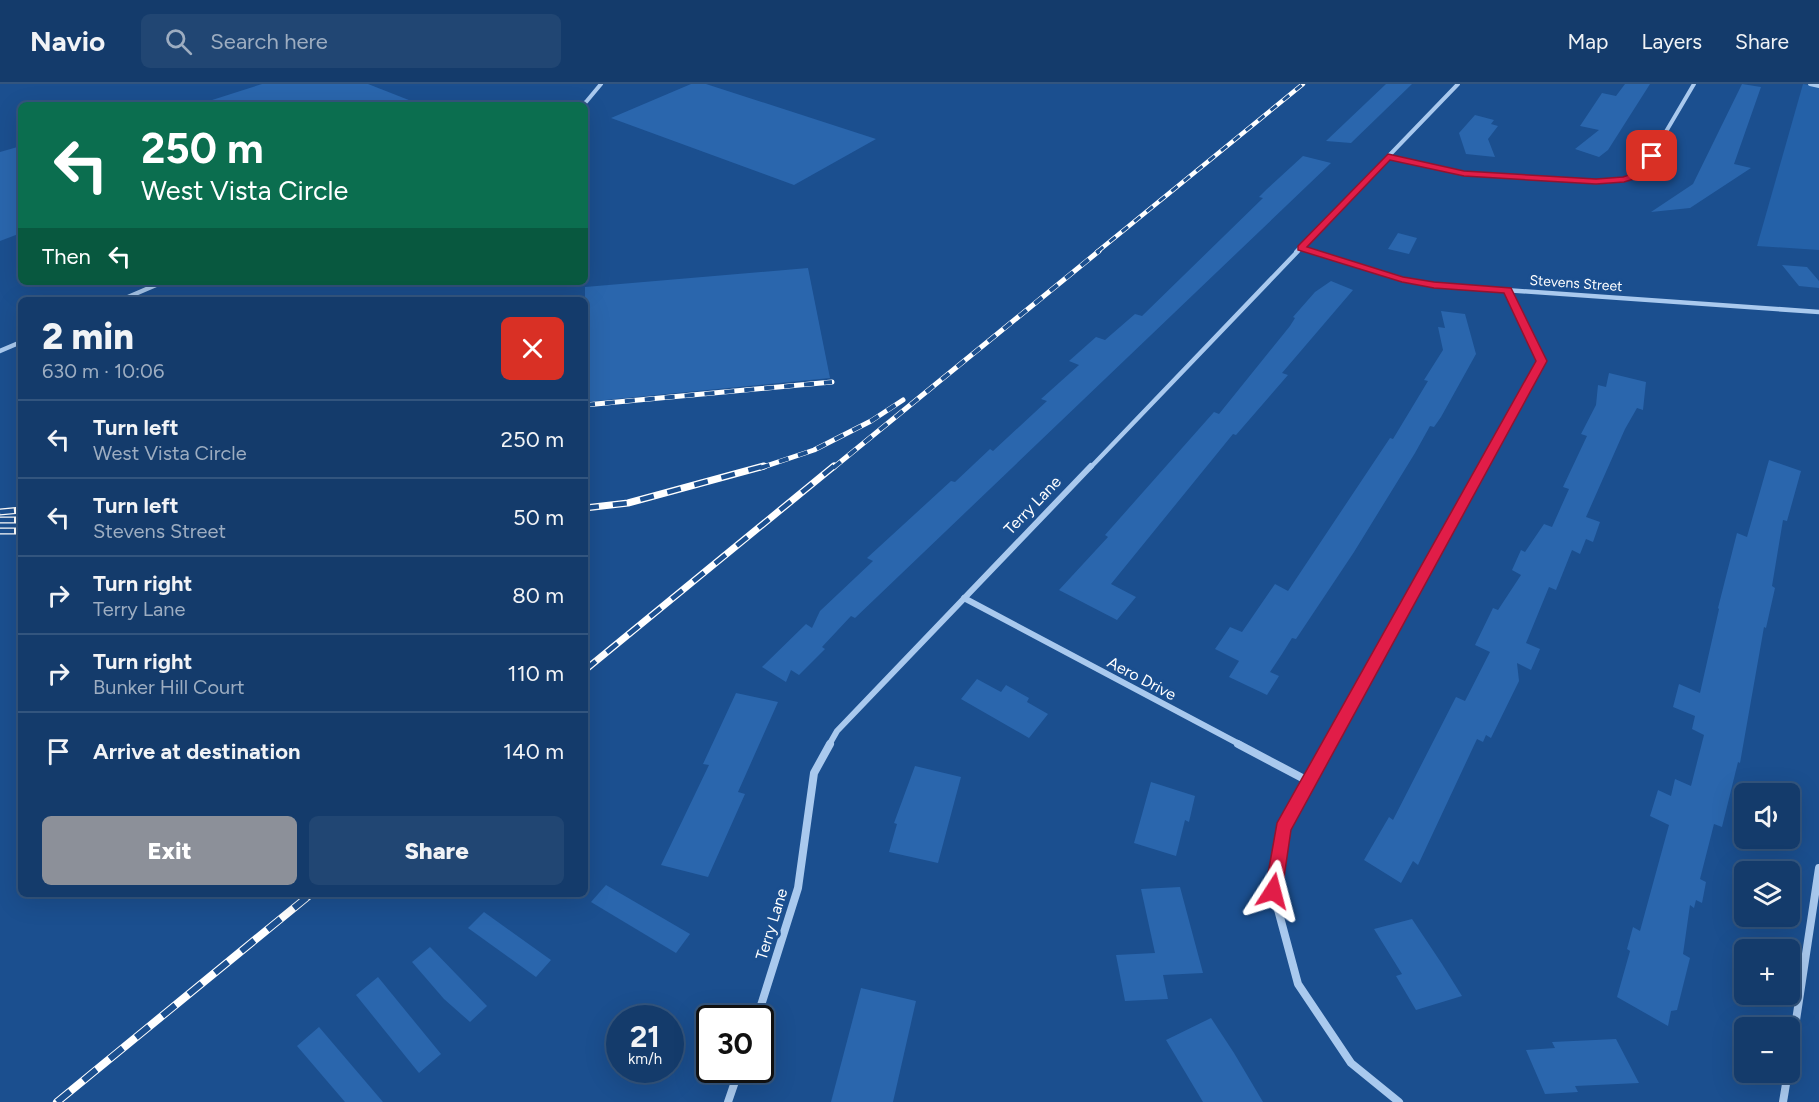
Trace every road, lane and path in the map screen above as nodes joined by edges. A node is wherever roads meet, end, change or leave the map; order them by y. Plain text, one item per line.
1 (601, 84) edge
2 (1458, 84) edge
3 (1694, 84) edge
4 (1810, 84) edge
5 (1819, 86) edge
6 (584, 102) edge
7 (1388, 157) junction
8 (1301, 248) junction
9 (157, 285) edge
10 (1507, 290) junction
11 (128, 297) edge
12 (1819, 312) edge
13 (18, 343) edge
14 (0, 351) edge
15 (964, 598) junction
16 (1308, 781) junction
17 (1819, 868) edge
18 (761, 1005) edge
19 (1796, 1017) edge
20 (735, 1083) edge
21 (1786, 1083) edge
22 (728, 1102) edge
23 (1399, 1102) edge
24 (1783, 1102) edge

1 - 6 street
2 - 7 street, Terry Lane
3 - 7 street
4 - 5 street
7 - 8 street, Terry Lane
8 - 10 street, Stevens Street
8 - 15 street, Terry Lane
9 - 11 street
10 - 12 street, Stevens Street
10 - 16 street
13 - 14 street
15 - 16 street, Aero Drive
15 - 18 street, Terry Lane
16 - 23 street
17 - 19 street
20 - 22 street
21 - 24 street

